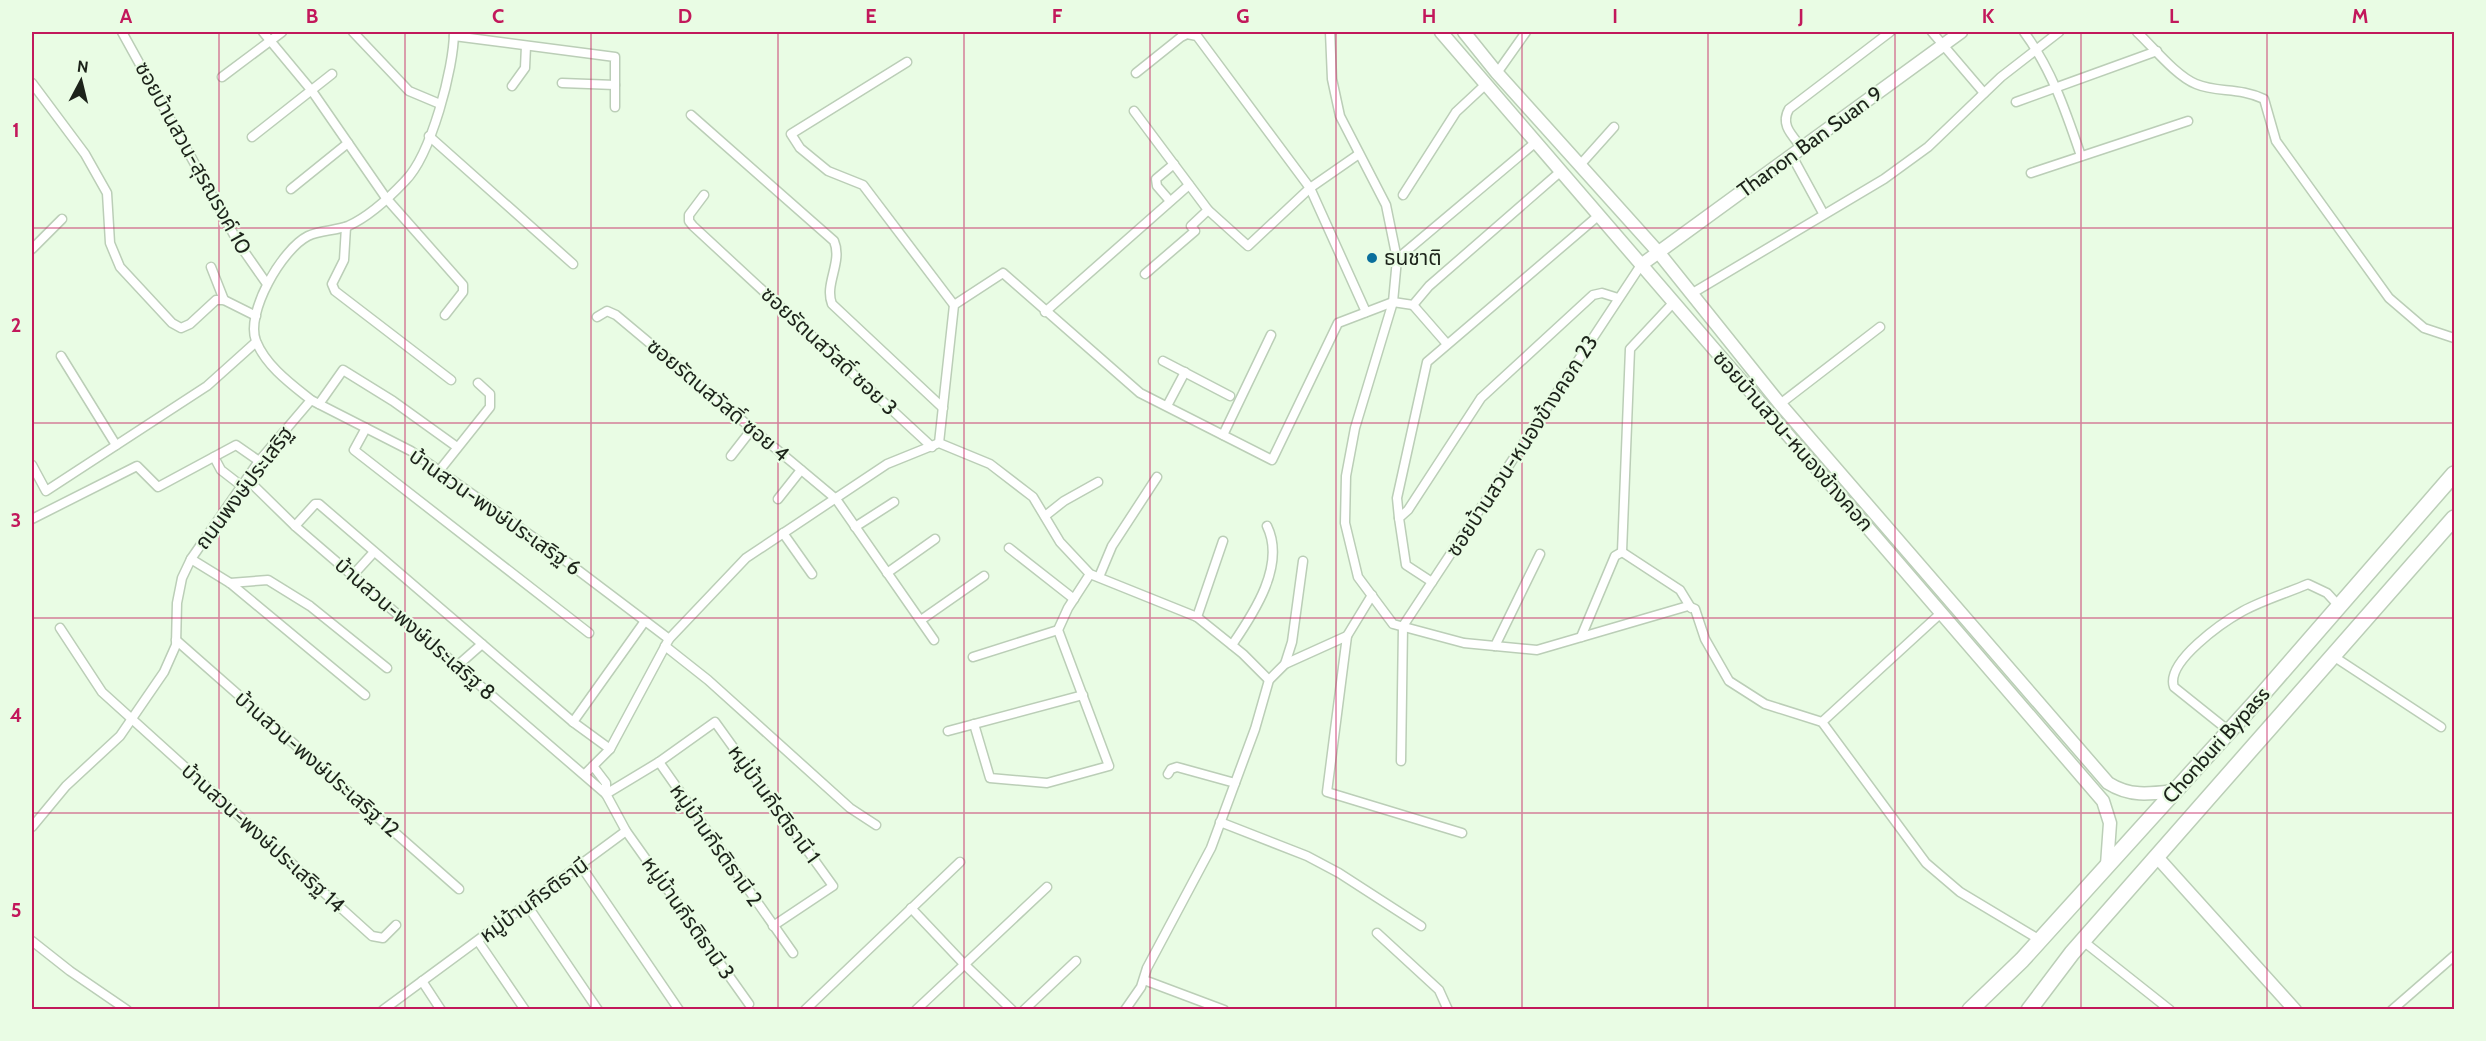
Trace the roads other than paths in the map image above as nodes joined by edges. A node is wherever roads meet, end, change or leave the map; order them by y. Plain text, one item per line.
1 (122, 32) edge
2 (263, 32) edge
3 (282, 32) edge
4 (353, 32) edge
5 (1330, 32) edge
6 (1441, 32) edge
7 (1464, 32) edge
8 (1526, 32) edge
9 (1890, 32) edge
10 (1932, 32) edge
11 (1961, 32) edge
12 (2024, 32) edge
13 (2059, 32) edge
14 (2137, 32) edge
15 (454, 34) edge
16 (272, 41) junction
17 (1942, 45) junction
18 (526, 46) junction
19 (2037, 50) junction
20 (2157, 51) junction
21 (907, 62) dead end
22 (1497, 73) junction
23 (332, 74) dead end
24 (1136, 74) dead end
25 (222, 77) dead end
26 (32, 82) edge
27 (562, 83) dead end
28 (615, 85) junction
29 (1485, 85) junction
30 (512, 86) dead end
31 (2058, 87) junction
32 (312, 91) junction
33 (1984, 93) junction
34 (2016, 102) dead end
35 (440, 104) junction
36 (615, 107) dead end
37 (1134, 111) dead end
38 (691, 115) dead end
39 (2188, 121) dead end
40 (1614, 127) dead end
41 (252, 136) dead end
42 (429, 136) junction
43 (1536, 142) junction
44 (348, 143) junction
45 (1797, 152) junction
46 (1359, 154) junction
47 (2081, 156) junction
48 (1174, 164) junction
49 (1580, 165) junction
50 (1560, 172) junction
51 (2031, 173) dead end
52 (1189, 185) junction
53 (1311, 188) junction
54 (291, 189) dead end
55 (704, 195) dead end
56 (1403, 195) dead end
57 (386, 198) junction
58 (1170, 201) junction
59 (1208, 210) junction
60 (1823, 213) junction
61 (1598, 216) junction
62 (62, 219) dead end
63 (346, 227) junction
64 (32, 249) edge
65 (1659, 253) junction
66 (1397, 259) junction
67 (573, 264) dead end
68 (1641, 265) junction
69 (211, 267) dead end
70 (1145, 274) dead end
71 (267, 284) junction
72 (1691, 294) junction
73 (1618, 298) junction
74 (224, 300) junction
75 (1393, 302) junction
76 (1673, 303) junction
77 (954, 305) junction
78 (1413, 305) junction
79 (1045, 312) junction
80 (1366, 312) junction
81 (445, 315) dead end
82 (256, 316) junction
83 (597, 317) dead end
84 (1880, 327) dead end
85 (1271, 335) dead end
86 (2454, 338) edge
87 (256, 342) junction
88 (1447, 344) junction
89 (61, 356) dead end
90 (1163, 361) dead end
91 (1185, 372) junction
92 (451, 380) dead end
93 (478, 383) dead end
94 (1230, 396) dead end
95 (315, 402) junction
96 (1780, 404) junction
97 (1167, 406) junction
98 (942, 408) junction
99 (366, 428) junction
100 (752, 429) junction
101 (1223, 435) junction
102 (116, 445) junction
103 (935, 445) junction
104 (457, 447) junction
105 (731, 456) dead end
106 (214, 458) junction
107 (259, 461) junction
108 (32, 465) edge
109 (801, 470) junction
110 (439, 471) junction
111 (2454, 474) edge
112 (1156, 477) dead end
113 (1098, 482) dead end
114 (245, 484) junction
115 (778, 499) dead end
116 (836, 499) junction
117 (894, 502) dead end
118 (1045, 516) junction
119 (1399, 518) junction
120 (2454, 518) edge
121 (32, 519) edge
122 (295, 526) junction
123 (1267, 526) dead end
124 (855, 527) junction
125 (783, 533) junction
126 (935, 539) dead end
127 (1223, 541) dead end
128 (1009, 548) dead end
129 (374, 552) junction
130 (1622, 552) junction
131 (1540, 554) dead end
132 (191, 559) junction
133 (1303, 561) dead end
134 (887, 573) junction
135 (812, 574) dead end
136 (1090, 574) junction
137 (353, 576) junction
138 (984, 576) dead end
139 (1099, 577) junction
140 (230, 582) junction
141 (1432, 582) junction
142 (1372, 595) junction
143 (1074, 599) junction
144 (2339, 606) junction
145 (1687, 608) junction
146 (1941, 613) junction
147 (1197, 617) junction
148 (921, 620) junction
149 (645, 621) junction
150 (1403, 626) junction
151 (60, 628) dead end
152 (1058, 630) junction
153 (590, 633) dead end
154 (1347, 636) junction
155 (1581, 638) junction
156 (176, 640) junction
157 (934, 640) dead end
158 (667, 642) junction
159 (482, 644) junction
160 (1232, 645) junction
161 (1495, 646) junction
162 (2333, 656) junction
163 (973, 657) dead end
164 (1285, 664) junction
165 (458, 666) junction
166 (387, 668) dead end
167 (1269, 680) junction
168 (365, 695) dead end
169 (1083, 695) junction
170 (132, 718) junction
171 (573, 722) junction
172 (1822, 722) junction
173 (974, 724) junction
174 (2441, 727) dead end
175 (948, 730) dead end
176 (2229, 731) junction
177 (610, 749) junction
178 (1401, 760) dead end
179 (659, 762) junction
180 (593, 766) junction
181 (585, 774) junction
182 (1168, 774) dead end
183 (1235, 783) junction
184 (2174, 791) junction
185 (606, 794) junction
186 (1220, 822) junction
187 (876, 825) dead end
188 (32, 827) edge
189 (626, 831) junction
190 (1462, 833) dead end
191 (2157, 857) junction
192 (960, 862) dead end
193 (2107, 865) junction
194 (581, 866) junction
195 (1047, 887) dead end
196 (459, 889) dead end
197 (527, 905) junction
198 (911, 908) junction
199 (396, 925) dead end
200 (773, 926) junction
201 (1421, 926) dead end
202 (1377, 933) dead end
203 (2040, 940) junction
204 (32, 941) edge
205 (478, 941) junction
206 (2083, 941) junction
207 (793, 953) dead end
208 (2072, 953) junction
209 (2454, 956) edge
210 (1076, 960) dead end
211 (2022, 960) junction
212 (964, 964) junction
213 (1144, 980) junction
214 (422, 981) junction
215 (749, 1005) dead end
216 (127, 1010) edge
217 (383, 1010) edge
218 (441, 1010) edge
219 (525, 1010) edge
220 (598, 1010) edge
221 (679, 1010) edge
222 (805, 1010) edge
223 (916, 1010) edge
224 (1012, 1010) edge
225 (1024, 1010) edge
226 (1125, 1010) edge
227 (1224, 1010) edge
228 (1448, 1010) edge
229 (1970, 1010) edge
230 (1982, 1010) edge
231 (2018, 1010) edge
232 (2029, 1010) edge
233 (2170, 1010) edge
234 (2295, 1010) edge
235 (2391, 1010) edge

1 - 71 street, ซอยบ้านสวน-สุรณรงค์ 10
2 - 16 street
3 - 16 street
4 - 35 street
5 - 46 street
6 - 29 main road, ซอยบ้านสวน-หนองข้างคอก
7 - 22 main road, ซอยบ้านสวน-หนองข้างคอก
8 - 22 street
9 - 45 street
10 - 17 street
11 - 17 main road, Thanon Ban Suan 9
12 - 19 street
13 - 19 street
14 - 20 street
15 - 18 street
15 - 35 street
16 - 25 street
16 - 32 street
17 - 33 street
17 - 45 main road, Thanon Ban Suan 9
18 - 28 street
18 - 30 street
19 - 31 street
19 - 33 street
20 - 31 street
20 - 86 street
21 - 77 street
22 - 49 main road, ซอยบ้านสวน-หนองข้างคอก
23 - 32 street
24 - 53 street
26 - 74 street
27 - 28 street
28 - 36 street
29 - 43 main road, ซอยบ้านสวน-หนองข้างคอก
29 - 56 street
31 - 34 street
31 - 47 street
32 - 41 street
32 - 44 street
33 - 60 street
35 - 42 street
37 - 48 street
38 - 98 street
39 - 47 street
40 - 49 street
42 - 57 street
42 - 67 street
43 - 50 main road, ซอยบ้านสวน-หนองข้างคอก
43 - 66 street
44 - 54 street
44 - 57 street
45 - 60 street
45 - 65 main road, Thanon Ban Suan 9
46 - 53 street
46 - 66 street
47 - 51 street
48 - 52 street
48 - 58 street
49 - 65 main road, ซอยบ้านสวน-หนองข้างคอก
50 - 61 main road, ซอยบ้านสวน-หนองข้างคอก
50 - 78 street
52 - 58 street
52 - 59 street
53 - 59 street
53 - 80 street
55 - 103 street, ซอยรัตนสวัสดิ์ ซอย 3
57 - 63 street
57 - 81 street
58 - 79 street
59 - 70 street
60 - 72 street
61 - 68 main road, ซอยบ้านสวน-หนองข้างคอก
61 - 88 street
62 - 64 street
63 - 71 street
63 - 92 street
65 - 68 main road, Thanon Ban Suan 9
65 - 72 main road, ซอยบ้านสวน-หนองข้างคอก
66 - 75 street
68 - 73 street, ซอยบ้านสวน-หนองข้างคอก 23
68 - 76 main road, ซอยบ้านสวน-หนองข้างคอก
69 - 74 street
71 - 82 street
72 - 96 main road, ซอยบ้านสวน-หนองข้างคอก
73 - 119 street
73 - 141 street, ซอยบ้านสวน-หนองข้างคอก 23
74 - 82 street
75 - 78 street
75 - 80 street
75 - 142 street
76 - 130 street
76 - 146 main road, ซอยบ้านสวน-หนองข้างคอก
77 - 79 street
77 - 98 street
78 - 88 street
79 - 97 street
80 - 101 street
82 - 87 street
83 - 100 street, ซอยรัตนสวัสดิ์ ซอย 4
84 - 96 street
85 - 101 street
87 - 95 street
87 - 102 street
88 - 119 street
89 - 102 street
90 - 91 street
91 - 94 street
91 - 97 street
93 - 104 street
95 - 99 street, บ้านสวน-พงษ์ประเสริฐ 6
95 - 104 street, ถนนพงษ์ประเสริฐ
95 - 107 street, ถนนพงษ์ประเสริฐ
96 - 184 main road, ซอยบ้านสวน-หนองข้างคอก
97 - 101 street
98 - 103 street
99 - 110 street, บ้านสวน-พงษ์ประเสริฐ 6
99 - 153 street
100 - 105 street
100 - 109 street, ซอยรัตนสวัสดิ์ ซอย 4
102 - 108 street
103 - 116 street
103 - 118 street
104 - 110 street
106 - 107 street
106 - 114 street, บ้านสวน-พงษ์ประเสริฐ 8
106 - 121 street
107 - 114 street, ถนนพงษ์ประเสริฐ
109 - 115 street
109 - 116 street, ซอยรัตนสวัสดิ์ ซอย 4
110 - 149 street, บ้านสวน-พงษ์ประเสริฐ 6
111 - 144 highway, Chonburi Bypass
112 - 139 street
113 - 118 street
114 - 122 street, บ้านสวน-พงษ์ประเสริฐ 8
114 - 132 street, ถนนพงษ์ประเสริฐ
116 - 124 street, ซอยรัตนสวัสดิ์ ซอย 4
116 - 125 street
117 - 124 street
118 - 136 street
119 - 141 street
120 - 162 highway, Chonburi Bypass
122 - 129 street
122 - 137 street, บ้านสวน-พงษ์ประเสริฐ 8
123 - 160 street
124 - 134 street, ซอยรัตนสวัสดิ์ ซอย 4
125 - 135 street
125 - 158 street
126 - 134 street
127 - 147 street
128 - 143 street
129 - 137 street
129 - 159 street
130 - 145 street
130 - 155 street
131 - 161 street
132 - 140 street
132 - 156 street, ถนนพงษ์ประเสริฐ
133 - 164 street
134 - 148 street, ซอยรัตนสวัสดิ์ ซอย 4
136 - 139 street
136 - 143 street
137 - 165 street, บ้านสวน-พงษ์ประเสริฐ 8
138 - 148 street
139 - 147 street
140 - 166 street
140 - 168 street
141 - 150 street, ซอยบ้านสวน-หนองข้างคอก 23
142 - 150 street
142 - 154 street
143 - 152 street
144 - 176 highway, Chonburi Bypass
144 - 176 street
145 - 155 street
145 - 172 street
146 - 172 street
146 - 193 main road, ซอยบ้านสวน-หนองข้างคอก
147 - 160 street
148 - 157 street, ซอยรัตนสวัสดิ์ ซอย 4
149 - 158 street, บ้านสวน-พงษ์ประเสริฐ 6
149 - 171 street
150 - 161 street
150 - 178 street
151 - 170 street
152 - 163 street
152 - 169 street
154 - 164 street
154 - 190 street
155 - 161 street
156 - 170 street, ถนนพงษ์ประเสริฐ
156 - 196 street, บ้านสวน-พงษ์ประเสริฐ 12
158 - 177 street
158 - 187 street, บ้านสวน-พงษ์ประเสริฐ 6
159 - 165 street
159 - 171 street
160 - 167 street
162 - 174 street
162 - 191 highway, Chonburi Bypass
164 - 167 street
165 - 181 street, บ้านสวน-พงษ์ประเสริฐ 8
167 - 183 street
169 - 173 street
169 - 173 street
170 - 188 street, ถนนพงษ์ประเสริฐ
170 - 199 street, บ้านสวน-พงษ์ประเสริฐ 14
171 - 177 street
172 - 203 street
173 - 175 street
176 - 184 highway, Chonburi Bypass
177 - 180 street
179 - 185 street
179 - 200 street, หมู่บ้านกีรติธานี 2
179 - 200 street, หมู่บ้านกีรติธานี 1
180 - 181 street
180 - 185 street
181 - 185 street
182 - 183 street
183 - 186 street
184 - 193 highway, Chonburi Bypass
185 - 189 street
186 - 201 street
186 - 213 street
189 - 194 street, หมู่บ้านกีรติธานี
189 - 215 street, หมู่บ้านกีรติธานี 3
191 - 206 highway, Chonburi Bypass
191 - 234 main road
192 - 198 street
193 - 203 highway, Chonburi Bypass
194 - 197 street, หมู่บ้านกีรติธานี
194 - 221 street
195 - 212 street
197 - 205 street, หมู่บ้านกีรติธานี
197 - 220 street
198 - 212 street
198 - 222 street
200 - 207 street, หมู่บ้านกีรติธานี 2
202 - 228 street
203 - 211 highway, Chonburi Bypass
204 - 216 street
205 - 214 street, หมู่บ้านกีรติธานี
205 - 219 street
206 - 208 highway, Chonburi Bypass
206 - 233 street
208 - 231 highway
208 - 232 highway, Chonburi Bypass
209 - 235 street
210 - 225 street
211 - 229 highway, Chonburi Bypass
211 - 230 highway
212 - 223 street
212 - 224 street
213 - 226 street
213 - 227 street
214 - 217 street, หมู่บ้านกีรติธานี
214 - 218 street

